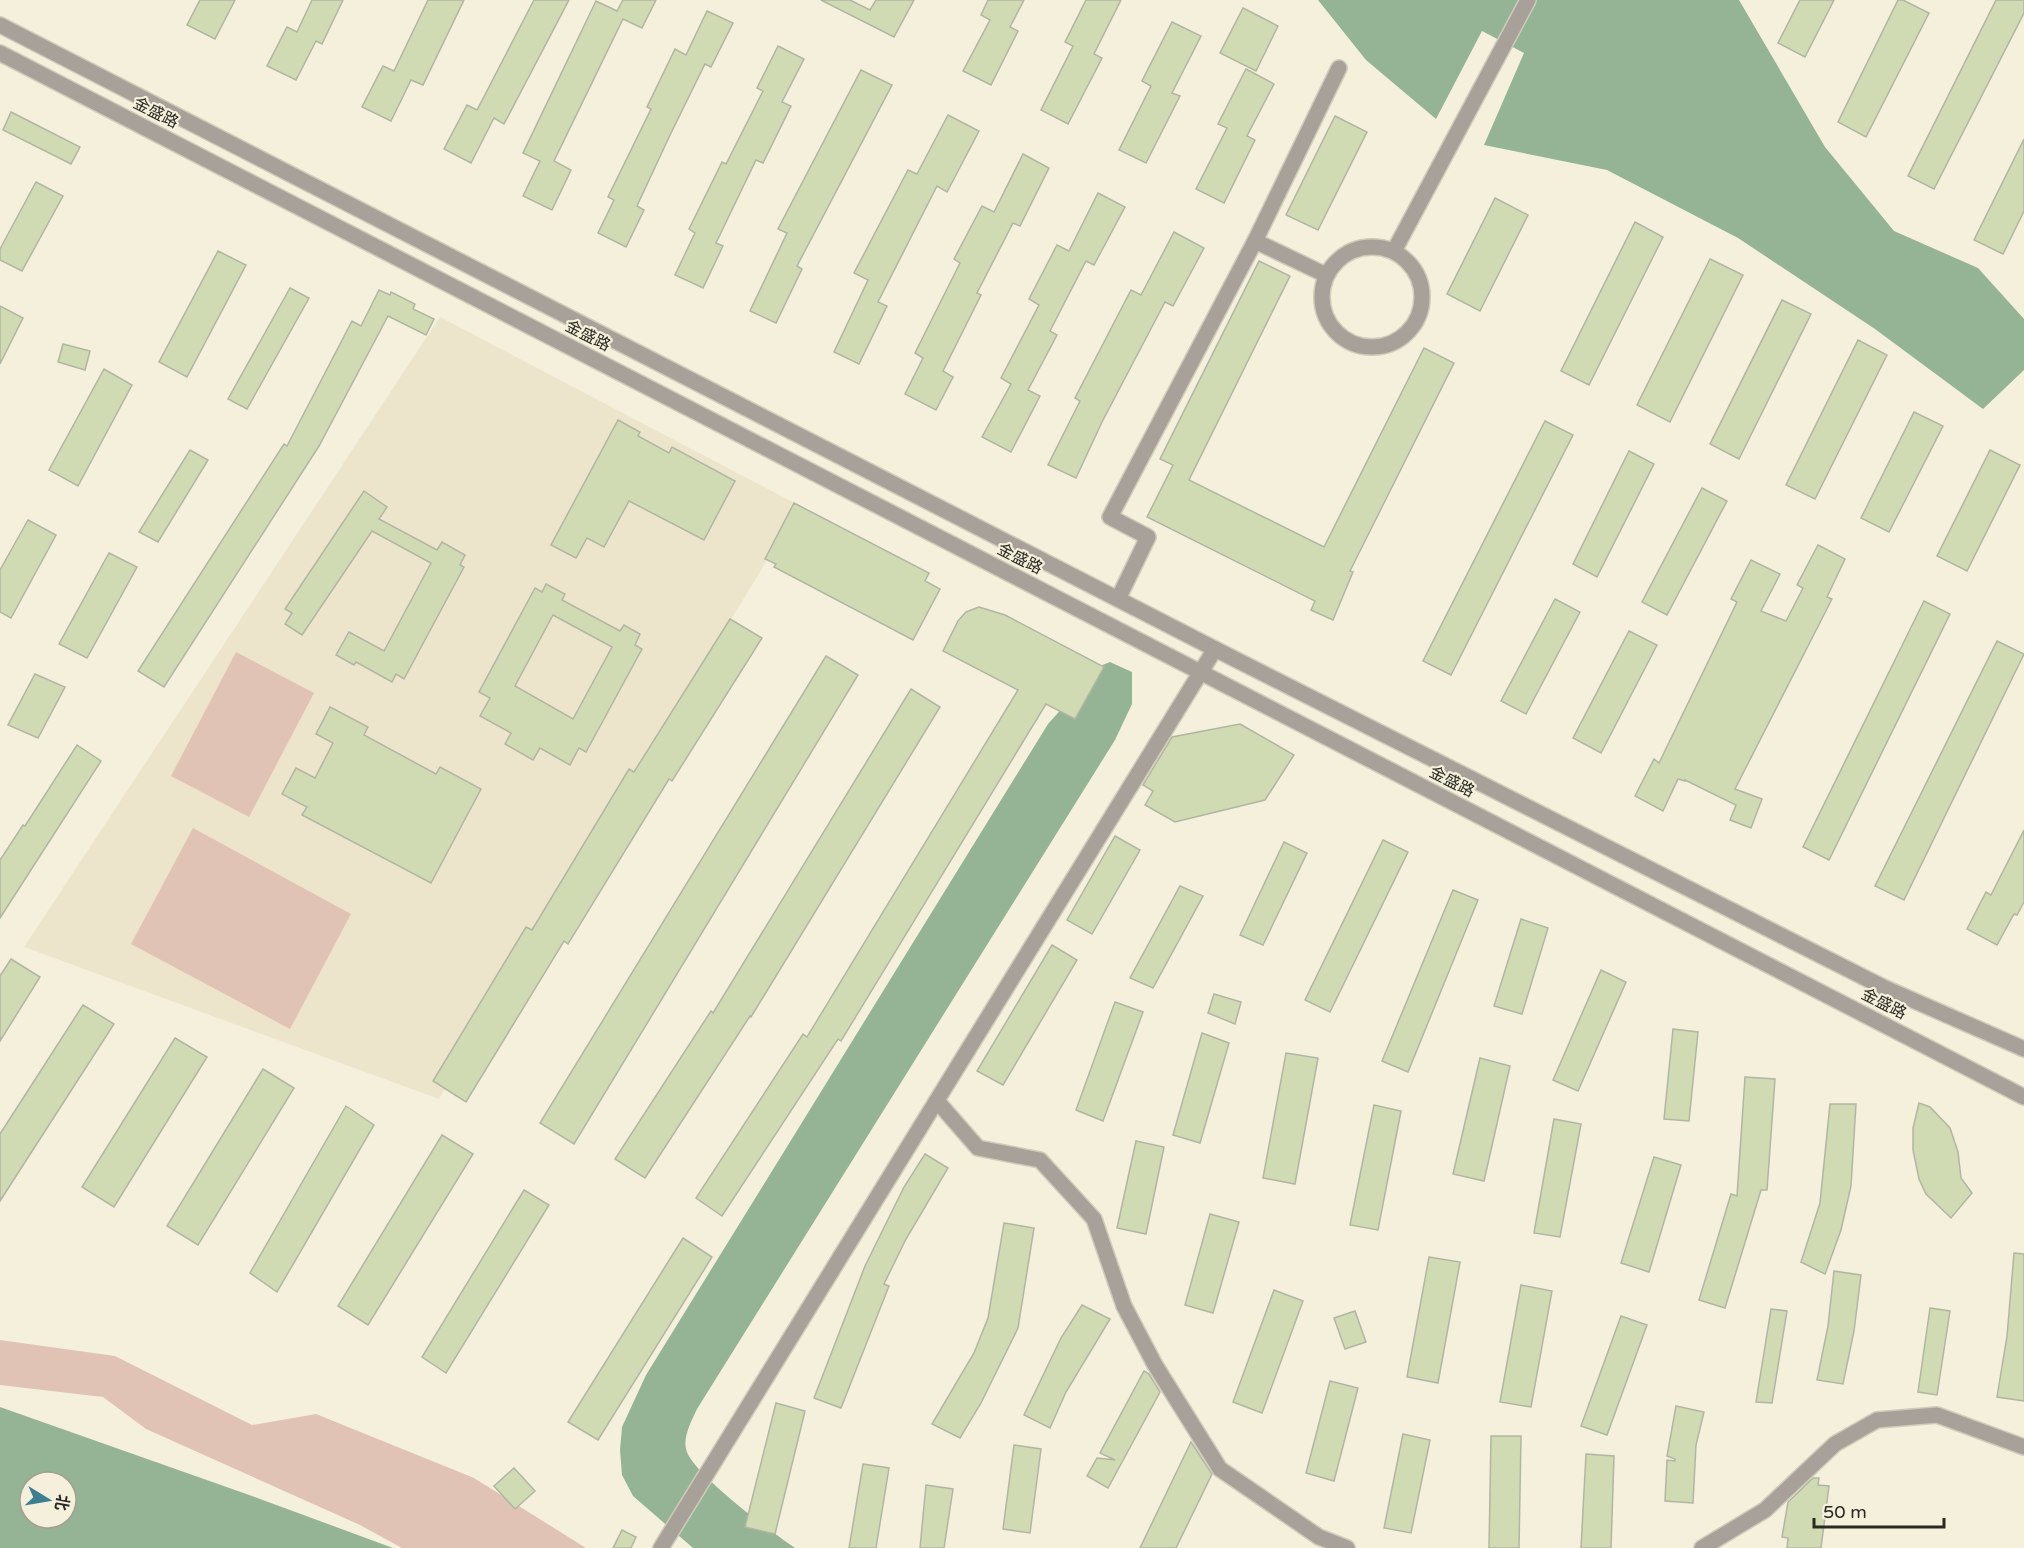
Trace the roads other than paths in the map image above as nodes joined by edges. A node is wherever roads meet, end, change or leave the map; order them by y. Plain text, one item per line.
1 (1528, 0) edge
2 (0, 25) edge
3 (0, 53) edge
4 (1339, 68) dead end
5 (1255, 241) junction
6 (1394, 251) junction
7 (1326, 275) junction
8 (1118, 600) junction
9 (1215, 649) junction
10 (1201, 672) junction
11 (2022, 1049) edge
12 (2024, 1095) edge
13 (937, 1101) junction
14 (2024, 1447) edge
15 (661, 1548) edge
16 (1347, 1548) edge
17 (1702, 1548) edge

1 - 6 street
2 - 8 street, 金盛路
3 - 10 street, 金盛路
4 - 5 street
5 - 7 street
5 - 8 street
6 - 7 street
6 - 7 street
8 - 9 street, 金盛路
9 - 10 street
9 - 11 street, 金盛路
10 - 12 street, 金盛路
10 - 13 street
13 - 15 street
13 - 16 street
14 - 17 street

